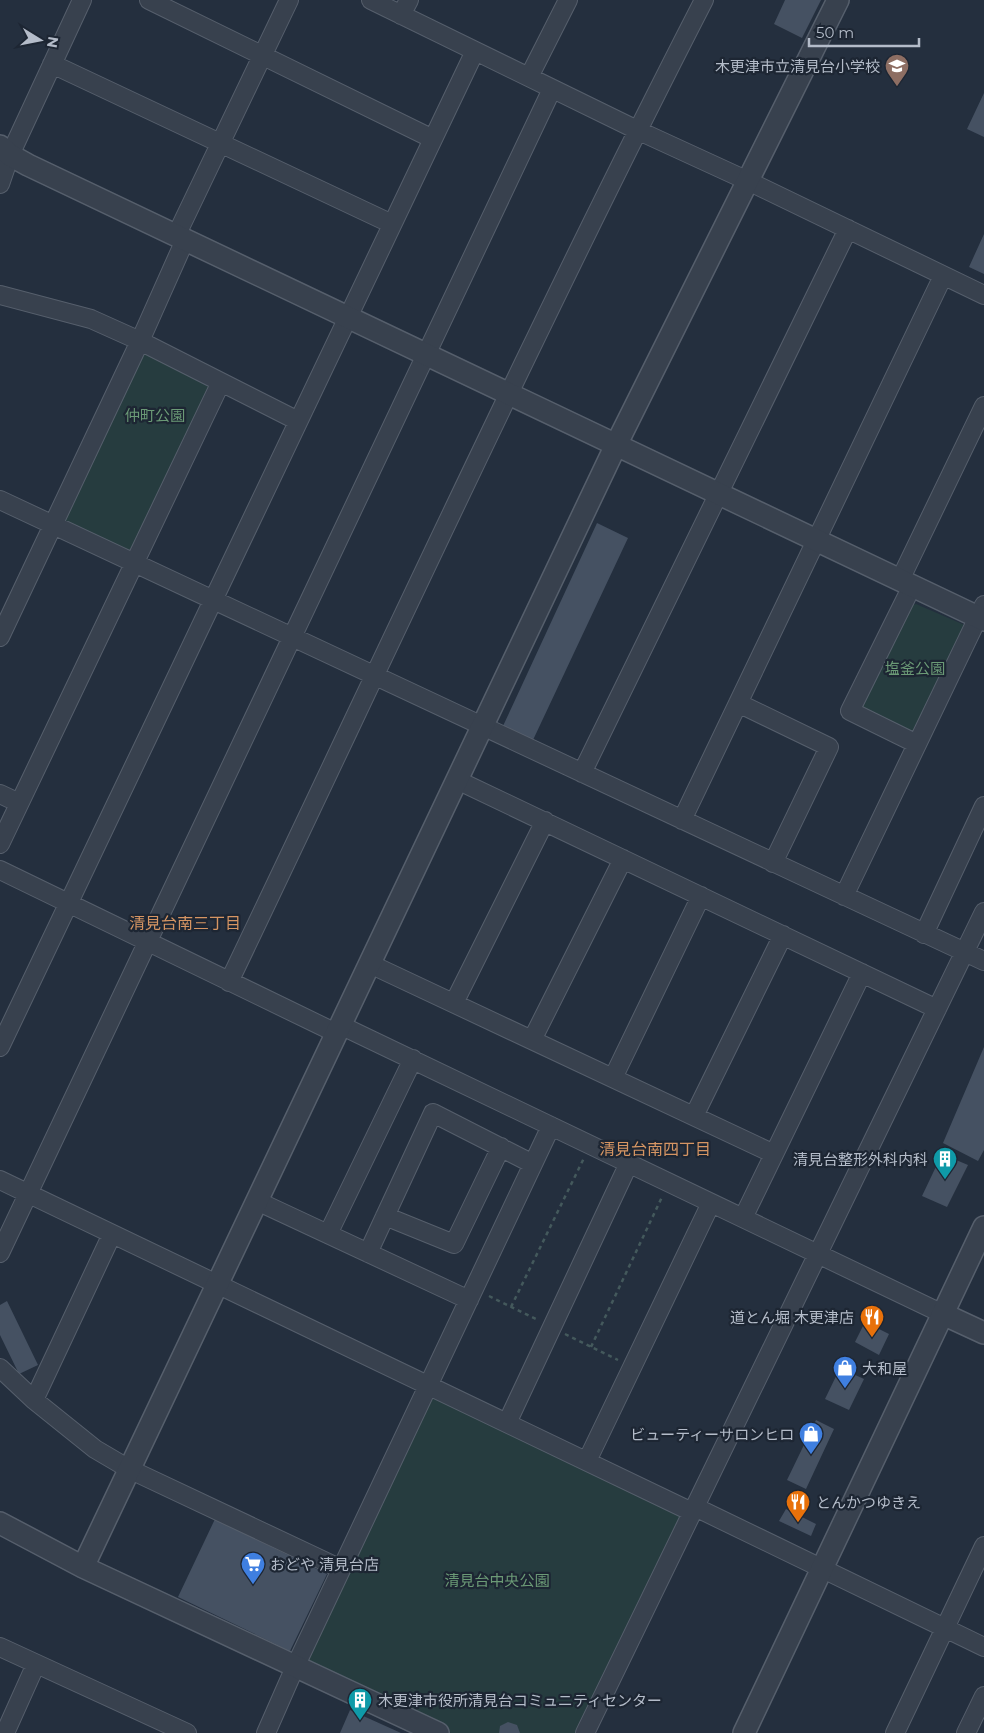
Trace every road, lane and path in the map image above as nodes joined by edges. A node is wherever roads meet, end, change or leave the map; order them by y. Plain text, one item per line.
1 (82, 0) edge
2 (149, 0) edge
3 (289, 0) edge
4 (371, 0) edge
5 (568, 0) edge
6 (704, 0) edge
7 (838, 0) edge
8 (405, 7) edge
9 (475, 51) junction
10 (263, 55) junction
11 (52, 64) junction
12 (529, 77) junction
13 (552, 89) junction
14 (637, 130) junction
15 (433, 139) junction
16 (221, 143) junction
17 (5, 151) edge
18 (748, 181) junction
19 (0, 184) edge
20 (392, 224) junction
21 (848, 229) junction
22 (181, 238) junction
23 (943, 276) junction
24 (0, 295) edge
25 (984, 295) edge
26 (348, 318) junction
27 (140, 341) junction
28 (426, 354) junction
29 (221, 382) junction
30 (509, 394) junction
31 (984, 406) edge
32 (298, 421) junction
33 (616, 445) junction
34 (719, 494) junction
35 (0, 500) edge
36 (52, 525) junction
37 (816, 541) junction
38 (134, 563) junction
39 (906, 583) junction
40 (213, 600) junction
41 (982, 614) edge
42 (0, 637) edge
43 (292, 637) junction
44 (375, 676) junction
45 (738, 703) junction
46 (482, 726) junction
47 (917, 744) junction
48 (582, 773) junction
49 (457, 780) junction
50 (0, 794) edge
51 (19, 803) junction
52 (984, 806) edge
53 (682, 820) junction
54 (545, 821) junction
55 (0, 844) edge
56 (623, 859) junction
57 (773, 863) junction
58 (0, 870) edge
59 (701, 896) junction
60 (844, 896) junction
61 (68, 904) junction
62 (984, 912) edge
63 (924, 934) junction
64 (782, 935) junction
65 (148, 942) junction
66 (965, 952) junction
67 (984, 961) edge
68 (370, 964) junction
69 (862, 973) junction
70 (229, 982) junction
71 (454, 1004) junction
72 (937, 1009) junction
73 (338, 1029) junction
74 (532, 1040) junction
75 (0, 1047) edge
76 (413, 1059) junction
77 (613, 1078) junction
78 (694, 1116) junction
79 (551, 1126) junction
80 (591, 1145) junction
81 (501, 1147) junction
82 (774, 1154) junction
83 (629, 1163) junction
84 (533, 1164) junction
85 (0, 1180) edge
86 (669, 1182) junction
87 (28, 1194) junction
88 (257, 1201) junction
89 (711, 1203) junction
90 (385, 1216) junction
91 (743, 1218) junction
92 (984, 1227) edge
93 (112, 1234) junction
94 (328, 1234) junction
95 (0, 1253) edge
96 (368, 1253) junction
97 (818, 1254) junction
98 (217, 1284) junction
99 (471, 1294) junction
100 (512, 1307) junction
101 (943, 1314) junction
102 (552, 1328) junction
103 (984, 1333) edge
104 (591, 1347) junction
105 (632, 1367) junction
106 (0, 1368) edge
107 (428, 1385) junction
108 (34, 1400) junction
109 (507, 1423) junction
110 (587, 1462) junction
111 (129, 1469) junction
112 (694, 1509) junction
113 (0, 1523) edge
114 (984, 1546) edge
115 (83, 1567) junction
116 (822, 1568) junction
117 (341, 1570) junction
118 (945, 1628) junction
119 (0, 1647) edge
120 (984, 1647) edge
121 (36, 1664) junction
122 (295, 1667) junction
123 (984, 1696) edge
124 (158, 1727) edge
125 (5, 1733) edge
126 (187, 1733) edge
127 (266, 1733) edge
128 (438, 1733) edge
129 (585, 1733) edge
130 (744, 1733) edge
131 (895, 1733) edge
132 (966, 1733) edge

1 - 11 street
2 - 10 street
3 - 10 street
4 - 8 street
5 - 12 street
6 - 14 street
7 - 18 street
8 - 9 street
9 - 12 street
9 - 15 street
10 - 15 street
10 - 16 street
11 - 16 street
11 - 17 street
12 - 13 street
13 - 14 street
13 - 28 street
14 - 18 street
14 - 30 street
15 - 20 street
16 - 20 street
16 - 22 street
17 - 19 street
17 - 22 street
18 - 21 street
18 - 33 street
20 - 26 street
21 - 23 street
21 - 34 street
22 - 26 street
22 - 27 street
23 - 25 street
23 - 37 street
24 - 27 street
26 - 28 street
26 - 32 street
27 - 29 street
27 - 36 street
28 - 30 street
28 - 43 street
29 - 32 street
29 - 38 street
30 - 33 street
30 - 44 street
31 - 39 street
32 - 40 street
33 - 34 street
33 - 46 street
34 - 37 street
34 - 48 street
35 - 36 street
36 - 38 street
36 - 42 street
37 - 39 street
37 - 45 street
38 - 40 street
38 - 51 street
39 - 41 street
39 - 47 street
40 - 43 street
40 - 61 street
41 - 47 street
43 - 44 street
43 - 65 street
44 - 46 street
44 - 70 street
45 - 53 street
45 - 57 street
46 - 48 street
46 - 49 street
47 - 60 street
48 - 53 street
49 - 54 street
49 - 68 street
50 - 51 street
51 - 55 street
52 - 63 street
53 - 57 street
54 - 56 street
54 - 71 street
56 - 59 street
56 - 74 street
57 - 60 street
58 - 61 street
59 - 64 street
59 - 77 street
60 - 63 street
61 - 65 street
61 - 75 street
62 - 66 street
63 - 66 street
64 - 69 street
64 - 78 street
65 - 70 street
65 - 87 street
66 - 67 street
66 - 72 street
68 - 71 street
68 - 73 street
69 - 72 street
69 - 82 street
70 - 73 street
71 - 74 street
72 - 97 street
73 - 76 street
73 - 88 street
74 - 77 street
76 - 79 street
76 - 94 street
77 - 78 street
78 - 82 street
79 - 80 street
79 - 84 street
80 - 83 street
80 - 100 path
81 - 84 street
81 - 90 street
81 - 90 street
82 - 91 street
83 - 86 street
83 - 102 street
84 - 99 street
85 - 87 street
86 - 89 street
86 - 104 path
87 - 93 street
87 - 95 street
88 - 94 street
88 - 98 street
89 - 91 street
89 - 105 street
90 - 96 street
91 - 97 street
92 - 101 street
93 - 98 street
93 - 108 street
94 - 96 street
96 - 99 street
97 - 101 street
97 - 112 street
98 - 107 street
98 - 111 street
99 - 100 path
99 - 107 street
100 - 102 path
101 - 103 street
101 - 116 street
102 - 104 path
102 - 109 street
104 - 105 path
105 - 110 street
106 - 108 street
107 - 109 street
107 - 117 street
108 - 111 street
109 - 110 street
110 - 112 street
111 - 115 street
111 - 117 street
112 - 116 street
112 - 129 street
113 - 115 street
114 - 118 street
115 - 122 street
116 - 118 street
116 - 130 street
117 - 122 street
118 - 120 street
118 - 131 street
119 - 121 street
121 - 124 street
121 - 125 street
122 - 127 street
122 - 128 street
123 - 132 street
124 - 126 street

